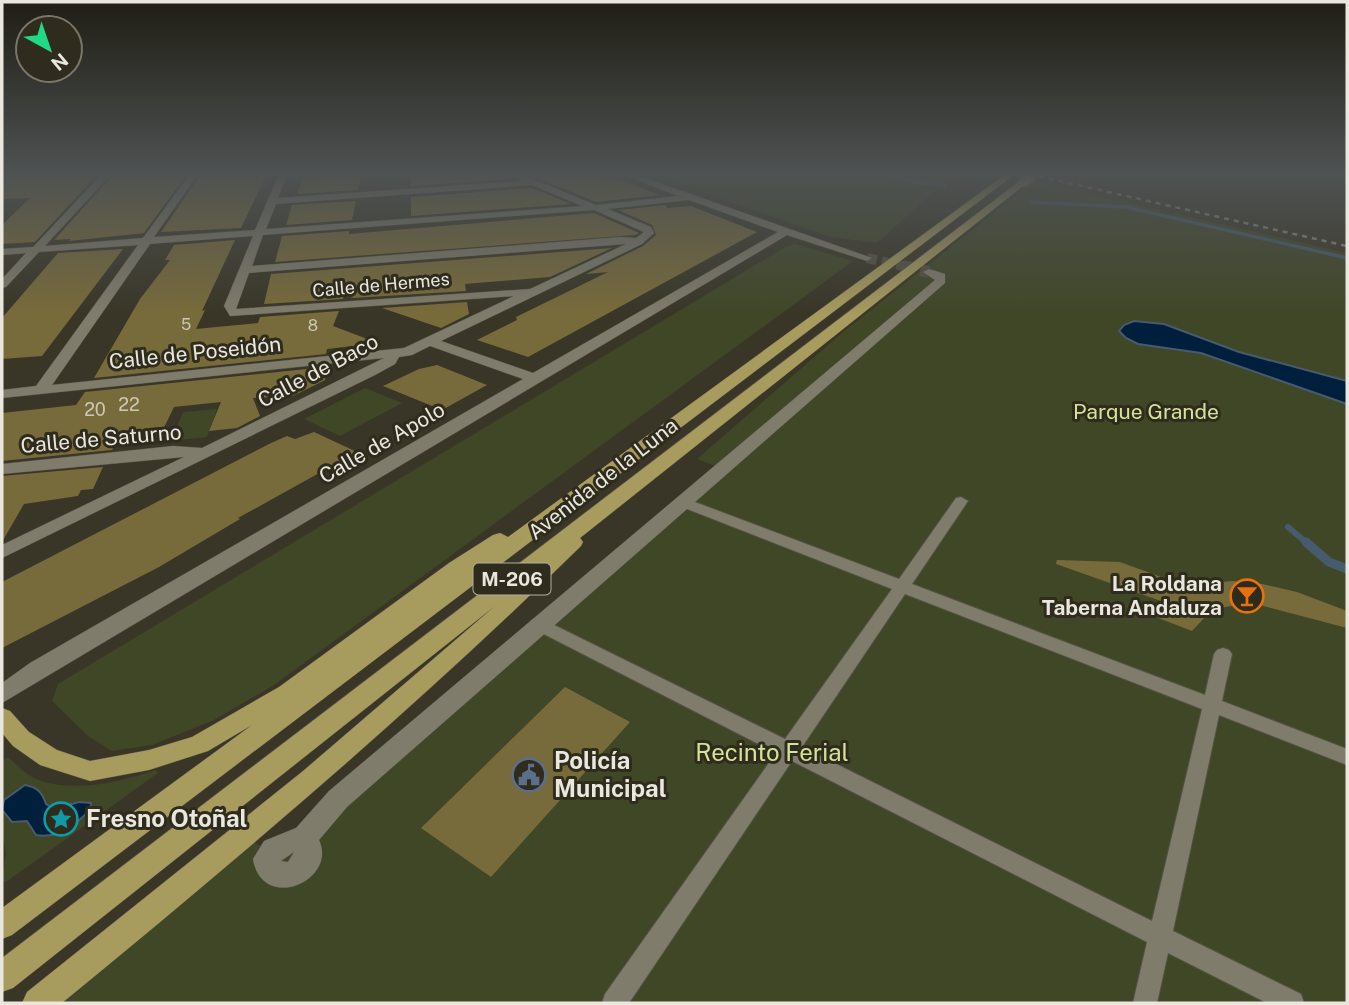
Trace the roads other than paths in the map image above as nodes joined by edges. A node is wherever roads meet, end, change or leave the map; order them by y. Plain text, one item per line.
1 (63, 221) edge
2 (162, 221) edge
3 (265, 221) edge
4 (416, 221) edge
5 (628, 221) edge
6 (757, 221) edge
7 (958, 221) edge
8 (964, 221) edge
9 (787, 232) junction
10 (260, 233) junction
11 (148, 241) junction
12 (638, 242) junction
13 (37, 249) junction
14 (2, 252) edge
15 (867, 258) tunnel mouth
16 (244, 270) junction
17 (929, 272) dead end
18 (2, 285) edge
19 (530, 292) junction
20 (431, 342) junction
21 (393, 354) junction
22 (534, 378) junction
23 (40, 390) junction
24 (2, 394) edge
25 (203, 453) junction
26 (2, 469) edge
27 (610, 471) junction
28 (636, 482) junction
29 (961, 501) dead end
30 (682, 502) junction
31 (2, 552) edge
32 (902, 587) junction
33 (538, 624) junction
34 (1223, 654) dead end
35 (2, 694) edge
36 (1212, 705) junction
37 (2, 717) edge
38 (788, 750) junction
39 (1347, 757) edge
40 (244, 837) junction
41 (2, 925) edge
42 (1160, 937) junction
43 (2, 977) edge
44 (38, 1003) edge
45 (614, 1003) edge
46 (1145, 1003) edge
47 (1292, 1003) edge

1 - 13 street
2 - 11 street
3 - 10 street
4 - 10 street
5 - 12 street
6 - 9 street
7 - 27 main road, Avenida de la Luna / M-206
8 - 28 main road, Avenida de la Luna / M-206
9 - 15 street
9 - 22 street, Calle de Apolo
10 - 11 street
10 - 16 street
11 - 13 street
11 - 23 street
12 - 16 street
12 - 19 street, Calle de Baco
13 - 14 street
13 - 18 street
16 - 19 street, Calle de Hermes
17 - 30 street
19 - 20 street, Calle de Baco
20 - 21 street, Calle de Baco
20 - 22 street
21 - 23 street, Calle de Poseidón
21 - 25 street, Calle de Baco
22 - 35 street, Calle de Apolo
23 - 24 street, Calle de Poseidón
25 - 26 street, Calle de Saturno
25 - 31 street, Calle de Baco
27 - 37 main road
27 - 41 main road, Avenida de la Luna / M-206
28 - 40 main road
28 - 43 main road, Avenida de la Luna / M-206
29 - 32 street
30 - 32 street
30 - 33 street
32 - 36 street
32 - 38 street
33 - 38 street
33 - 40 street
34 - 36 street
36 - 39 street
36 - 42 street
38 - 42 street
38 - 45 street
40 - 44 main road
42 - 46 street
42 - 47 street

